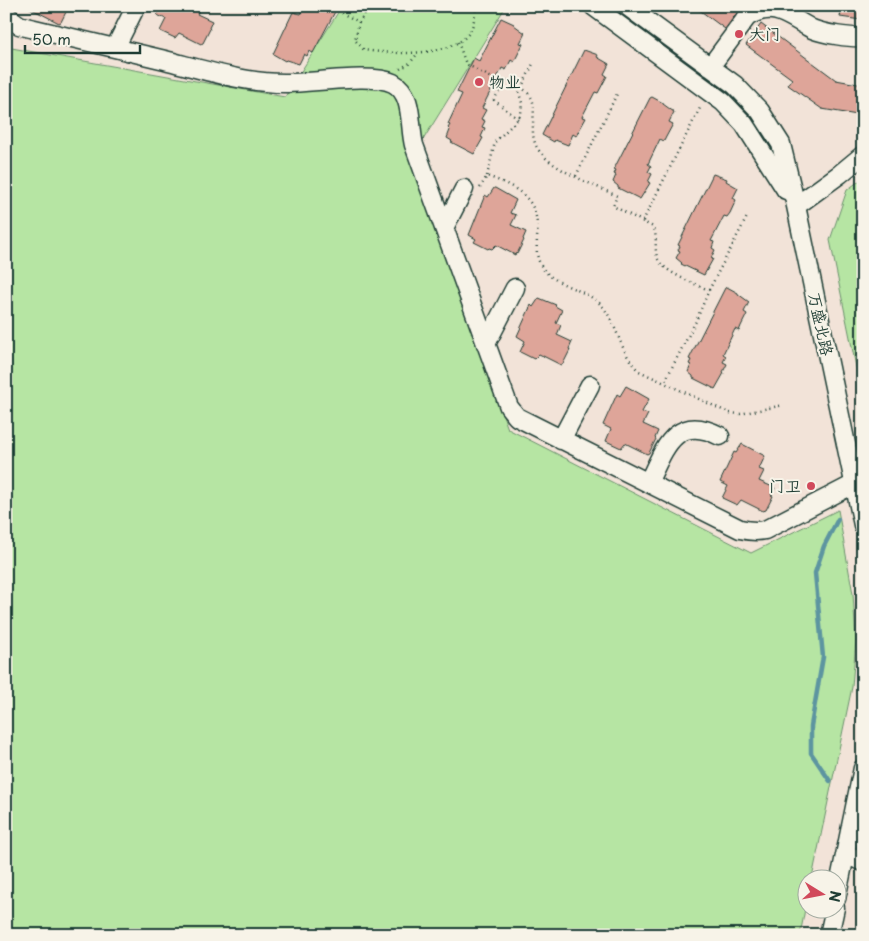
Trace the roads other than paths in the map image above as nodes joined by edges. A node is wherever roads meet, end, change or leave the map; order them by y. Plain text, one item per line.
1 (136, 6) edge
2 (593, 6) edge
3 (627, 6) edge
4 (6, 16) edge
5 (863, 37) edge
6 (115, 48) junction
7 (710, 67) junction
8 (863, 155) edge
9 (464, 189) road end
10 (796, 206) junction
11 (444, 228) junction
12 (515, 288) dead end
13 (486, 344) junction
14 (590, 385) dead end
15 (720, 436) dead end
16 (561, 440) junction
17 (648, 483) junction
18 (854, 484) junction
19 (863, 525) edge
20 (863, 768) edge
21 (846, 854) junction
22 (863, 862) edge
23 (843, 868) edge
24 (833, 918) edge
25 (829, 935) edge

1 - 6 street
2 - 10 street
3 - 7 street, 万盛北路
4 - 6 street
5 - 7 street
6 - 11 street
7 - 10 street, 万盛北路
8 - 10 street
9 - 11 street
10 - 18 street, 万盛北路
11 - 13 street
12 - 13 street
13 - 16 street
14 - 16 street
15 - 17 street
16 - 17 street
17 - 18 street
18 - 19 street, 万盛北路
20 - 21 street
21 - 22 street
21 - 23 street
24 - 25 street

